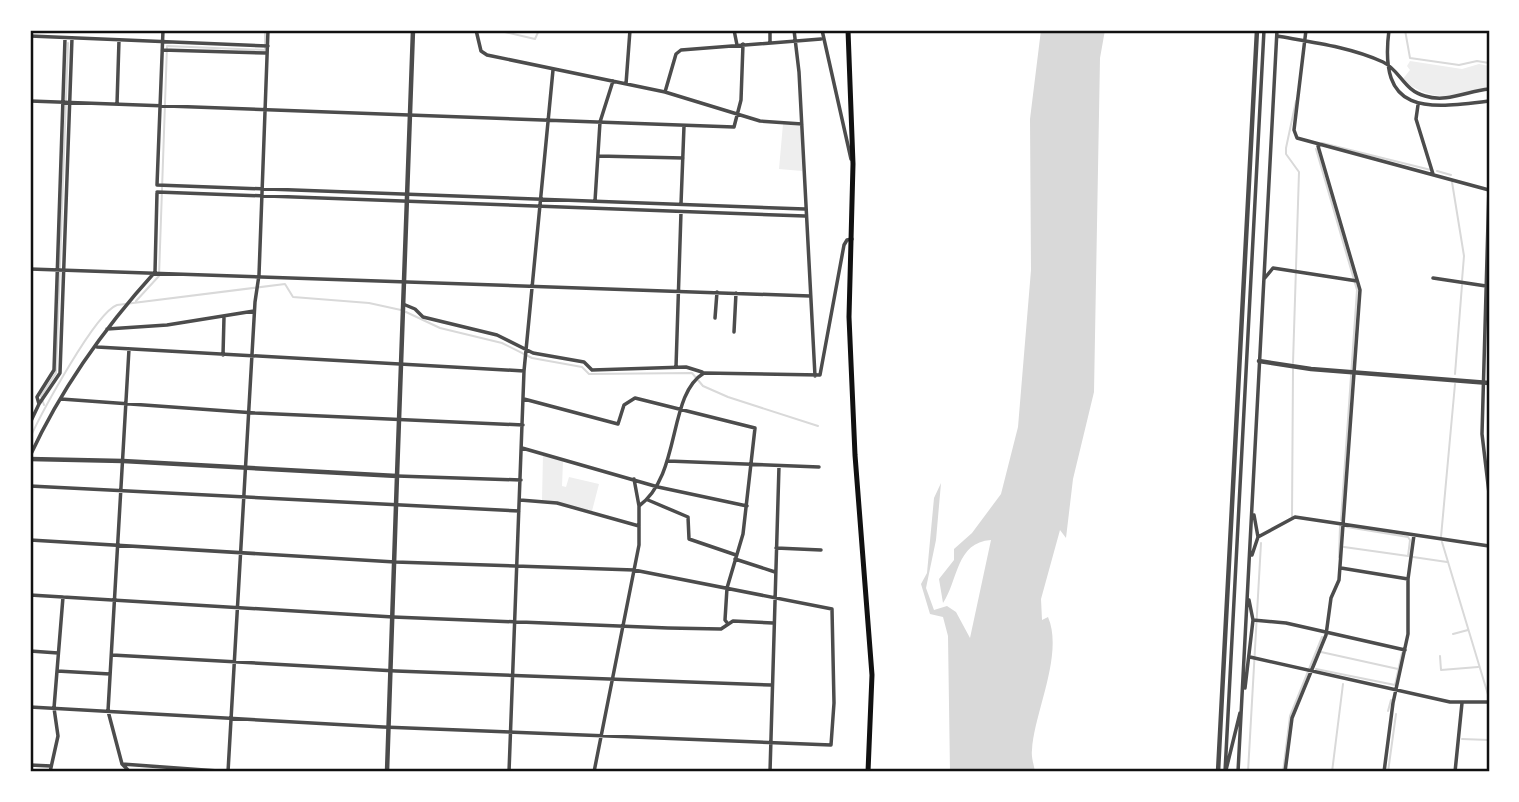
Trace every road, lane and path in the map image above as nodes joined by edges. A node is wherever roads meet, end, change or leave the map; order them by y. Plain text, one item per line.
1 (163, 30) edge
2 (268, 30) edge
3 (413, 30) edge
4 (476, 30) edge
5 (630, 30) edge
6 (734, 30) edge
7 (770, 30) edge
8 (794, 30) edge
9 (822, 30) edge
10 (848, 30) edge
11 (1257, 30) edge
12 (1264, 30) edge
13 (1277, 30) edge
14 (1306, 30) edge
15 (1389, 30) edge
16 (30, 36) edge
17 (1277, 36) junction
18 (65, 38) junction
19 (72, 38) junction
20 (821, 39) junction
21 (119, 40) junction
22 (795, 40) junction
23 (162, 41) junction
24 (1305, 41) junction
25 (770, 42) junction
26 (740, 44) junction
27 (268, 46) junction
28 (162, 50) junction
29 (267, 53) junction
30 (1387, 64) junction
31 (553, 69) junction
32 (612, 81) junction
33 (626, 84) junction
34 (1489, 89) edge
35 (665, 92) junction
36 (30, 101) edge
37 (1489, 101) edge
38 (63, 103) junction
39 (69, 103) junction
40 (117, 105) junction
41 (1418, 105) junction
42 (160, 106) junction
43 (265, 111) junction
44 (736, 114) junction
45 (411, 116) junction
46 (548, 120) junction
47 (600, 122) junction
48 (802, 124) junction
49 (684, 126) junction
50 (1318, 146) junction
51 (598, 156) junction
52 (683, 158) junction
53 (853, 164) junction
54 (1433, 174) junction
55 (157, 185) junction
56 (1489, 188) edge
57 (262, 189) junction
58 (157, 192) junction
59 (408, 194) junction
60 (262, 197) junction
61 (540, 199) junction
62 (595, 201) junction
63 (407, 203) junction
64 (681, 205) junction
65 (539, 206) junction
66 (805, 209) junction
67 (681, 212) junction
68 (805, 216) junction
69 (852, 239) junction
70 (57, 268) junction
71 (64, 268) junction
72 (30, 269) edge
73 (155, 272) junction
74 (259, 275) junction
75 (1433, 278) dead end
76 (1264, 279) junction
77 (404, 281) junction
78 (1357, 281) junction
79 (1487, 283) edge
80 (532, 285) junction
81 (678, 291) junction
82 (717, 292) junction
83 (736, 293) junction
84 (810, 296) junction
85 (403, 304) junction
86 (254, 311) junction
87 (224, 317) junction
88 (715, 318) dead end
89 (107, 329) junction
90 (734, 332) dead end
91 (95, 347) junction
92 (129, 349) junction
93 (526, 350) junction
94 (223, 355) junction
95 (252, 356) junction
96 (1259, 361) junction
97 (401, 365) junction
98 (676, 367) junction
99 (524, 371) junction
100 (704, 373) junction
101 (1354, 373) junction
102 (815, 376) junction
103 (1486, 383) edge
104 (61, 399) junction
105 (524, 399) junction
106 (39, 404) junction
107 (127, 404) junction
108 (683, 409) junction
109 (248, 412) junction
110 (399, 420) junction
111 (30, 423) edge
112 (523, 425) junction
113 (522, 448) junction
114 (30, 457) edge
115 (123, 461) junction
116 (668, 461) junction
117 (749, 465) junction
118 (779, 466) junction
119 (819, 467) dead end
120 (246, 468) junction
121 (397, 476) junction
122 (634, 479) junction
123 (521, 480) junction
124 (30, 485) edge
125 (658, 487) junction
126 (121, 491) junction
127 (1489, 493) edge
128 (244, 498) junction
129 (520, 500) junction
130 (648, 500) junction
131 (639, 506) junction
132 (747, 506) junction
133 (397, 507) junction
134 (1253, 509) junction
135 (519, 512) junction
136 (1343, 524) junction
137 (639, 526) junction
138 (1415, 535) junction
139 (1258, 537) junction
140 (30, 540) edge
141 (118, 546) junction
142 (1489, 546) edge
143 (776, 548) junction
144 (821, 550) dead end
145 (241, 553) junction
146 (736, 557) junction
147 (395, 562) junction
148 (1249, 564) junction
149 (517, 567) junction
150 (1341, 568) junction
151 (634, 570) junction
152 (775, 572) junction
153 (1408, 579) junction
154 (727, 588) junction
155 (1248, 593) junction
156 (30, 595) edge
157 (63, 597) junction
158 (774, 598) junction
159 (115, 601) junction
160 (237, 608) junction
161 (393, 617) junction
162 (1253, 620) junction
163 (516, 621) junction
164 (773, 623) junction
165 (728, 624) junction
166 (622, 625) junction
167 (1326, 635) junction
168 (1405, 650) junction
169 (30, 651) edge
170 (58, 653) junction
171 (112, 655) junction
172 (1250, 657) junction
173 (235, 663) junction
174 (57, 671) junction
175 (390, 671) junction
176 (1311, 672) junction
177 (110, 674) junction
178 (514, 676) junction
179 (612, 679) junction
180 (771, 685) junction
181 (1396, 689) junction
182 (1242, 701) junction
183 (1489, 702) edge
184 (1462, 703) junction
185 (30, 706) edge
186 (54, 708) junction
187 (108, 711) junction
188 (231, 719) junction
189 (388, 727) junction
190 (512, 732) junction
191 (601, 735) junction
192 (771, 743) junction
193 (122, 764) junction
194 (30, 765) edge
195 (51, 766) junction
196 (50, 772) edge
197 (130, 772) edge
198 (229, 772) edge
199 (387, 772) edge
200 (509, 772) edge
201 (594, 772) edge
202 (770, 772) edge
203 (868, 772) edge
204 (1218, 772) edge
205 (1225, 772) edge
206 (1238, 772) edge
207 (1285, 772) edge
208 (1384, 772) edge
209 (1455, 772) edge

1 - 23 street
2 - 27 street
3 - 45 street
4 - 31 street
5 - 33 street
6 - 26 street
7 - 25 street
8 - 22 street
9 - 20 street
10 - 53 main road
11 - 204 street
12 - 205 street
13 - 17 street
14 - 24 street
15 - 30 street
16 - 18 street
17 - 24 street
17 - 76 street
18 - 19 street
18 - 38 street
19 - 21 street
19 - 39 street
20 - 22 street
20 - 53 street
21 - 23 street
21 - 40 street
22 - 25 street
22 - 48 street
23 - 27 street
23 - 28 street
24 - 30 street
24 - 50 street
25 - 26 street
26 - 35 street
26 - 44 street
27 - 29 street
28 - 29 street
28 - 42 street
29 - 43 street
30 - 34 street
30 - 41 street
31 - 32 street
31 - 46 street
32 - 33 street
32 - 47 street
33 - 35 street
35 - 44 street
36 - 38 street
37 - 41 street
38 - 39 street
38 - 70 street
39 - 40 street
39 - 71 street
40 - 42 street
41 - 54 street
42 - 43 street
42 - 55 street
43 - 45 street
43 - 57 street
44 - 48 street
44 - 49 street
45 - 46 street
45 - 59 street
46 - 47 street
46 - 61 street
47 - 49 street
47 - 51 street
48 - 66 street
49 - 52 street
50 - 54 street
50 - 78 street
51 - 52 street
51 - 62 street
52 - 64 street
53 - 69 main road
54 - 56 street
55 - 57 street
55 - 58 street
56 - 79 street
57 - 59 street
57 - 60 street
58 - 60 street
58 - 73 street
59 - 61 street
59 - 63 street
60 - 63 street
60 - 74 street
61 - 62 street
61 - 65 street
62 - 64 street
63 - 65 street
63 - 77 street
64 - 66 street
64 - 67 street
65 - 67 street
65 - 80 street
66 - 68 street
67 - 68 street
67 - 81 street
68 - 84 street
69 - 102 street
69 - 203 main road
70 - 71 street
70 - 72 street
70 - 106 street
71 - 73 street
71 - 106 street
73 - 74 street
73 - 89 street
74 - 77 street
74 - 86 street
75 - 79 street
76 - 78 street
76 - 96 street
77 - 80 street
77 - 85 street
78 - 101 street
79 - 103 street
80 - 81 street
80 - 93 street
81 - 82 street
81 - 98 street
82 - 83 street
82 - 88 street
83 - 84 street
83 - 90 street
84 - 102 street
85 - 93 street
85 - 97 street
86 - 87 street
86 - 95 street
87 - 89 street
87 - 94 street
89 - 91 street
91 - 92 street
91 - 104 street
92 - 94 street
92 - 107 street
93 - 98 street
93 - 99 street
94 - 95 street
95 - 97 street
95 - 109 street
96 - 101 street
96 - 134 street
97 - 99 street
97 - 110 street
98 - 100 street
99 - 105 street
100 - 102 street
100 - 108 street
101 - 103 street
101 - 136 street
103 - 127 street
104 - 107 street
104 - 114 street
105 - 108 street
105 - 112 street
106 - 111 street
107 - 109 street
107 - 115 street
108 - 116 street
108 - 117 street
109 - 110 street
109 - 120 street
110 - 112 street
110 - 121 street
112 - 113 street
113 - 122 street
113 - 123 street
114 - 115 street
115 - 120 street
115 - 126 street
116 - 117 street
116 - 125 street
117 - 118 street
117 - 132 street
118 - 119 street
118 - 143 street
120 - 121 street
120 - 128 street
121 - 123 street
121 - 133 street
122 - 125 street
122 - 131 street
123 - 129 street
124 - 126 street
125 - 130 street
125 - 132 street
126 - 128 street
126 - 141 street
128 - 133 street
128 - 145 street
129 - 135 street
129 - 137 street
130 - 131 street
130 - 146 street
131 - 137 street
132 - 146 street
133 - 135 street
133 - 147 street
134 - 139 street
134 - 148 street
135 - 149 street
136 - 138 street
136 - 139 street
136 - 150 street
137 - 151 street
138 - 142 street
138 - 153 street
139 - 148 street
140 - 141 street
141 - 145 street
141 - 159 street
143 - 144 street
143 - 152 street
145 - 147 street
145 - 160 street
146 - 152 street
146 - 154 street
147 - 149 street
147 - 161 street
148 - 155 street
149 - 151 street
149 - 163 street
150 - 153 street
150 - 167 street
151 - 154 street
151 - 166 street
152 - 158 street
153 - 168 street
154 - 158 street
154 - 165 street
155 - 162 street
155 - 182 street
156 - 157 street
157 - 159 street
157 - 170 street
158 - 164 street
158 - 192 street
159 - 160 street
159 - 171 street
160 - 161 street
160 - 173 street
161 - 163 street
161 - 175 street
162 - 167 street
162 - 172 street
163 - 166 street
163 - 178 street
164 - 165 street
164 - 180 street
165 - 166 street
166 - 179 street
167 - 168 street
167 - 176 street
168 - 181 street
169 - 170 street
170 - 174 street
171 - 173 street
171 - 177 street
172 - 176 street
172 - 182 street
173 - 175 street
173 - 188 street
174 - 177 street
174 - 186 street
175 - 178 street
175 - 189 street
176 - 181 street
176 - 207 street
177 - 187 street
178 - 179 street
178 - 190 street
179 - 180 street
179 - 191 street
180 - 192 street
181 - 184 street
181 - 208 street
182 - 205 street
182 - 206 street
183 - 184 street
184 - 209 street
185 - 186 street
186 - 187 street
186 - 195 street
187 - 188 street
187 - 193 street
188 - 189 street
188 - 198 street
189 - 190 street
189 - 199 street
190 - 191 street
190 - 200 street
191 - 192 street
191 - 201 street
192 - 202 street
193 - 197 street
193 - 198 street
194 - 195 street
195 - 196 street

